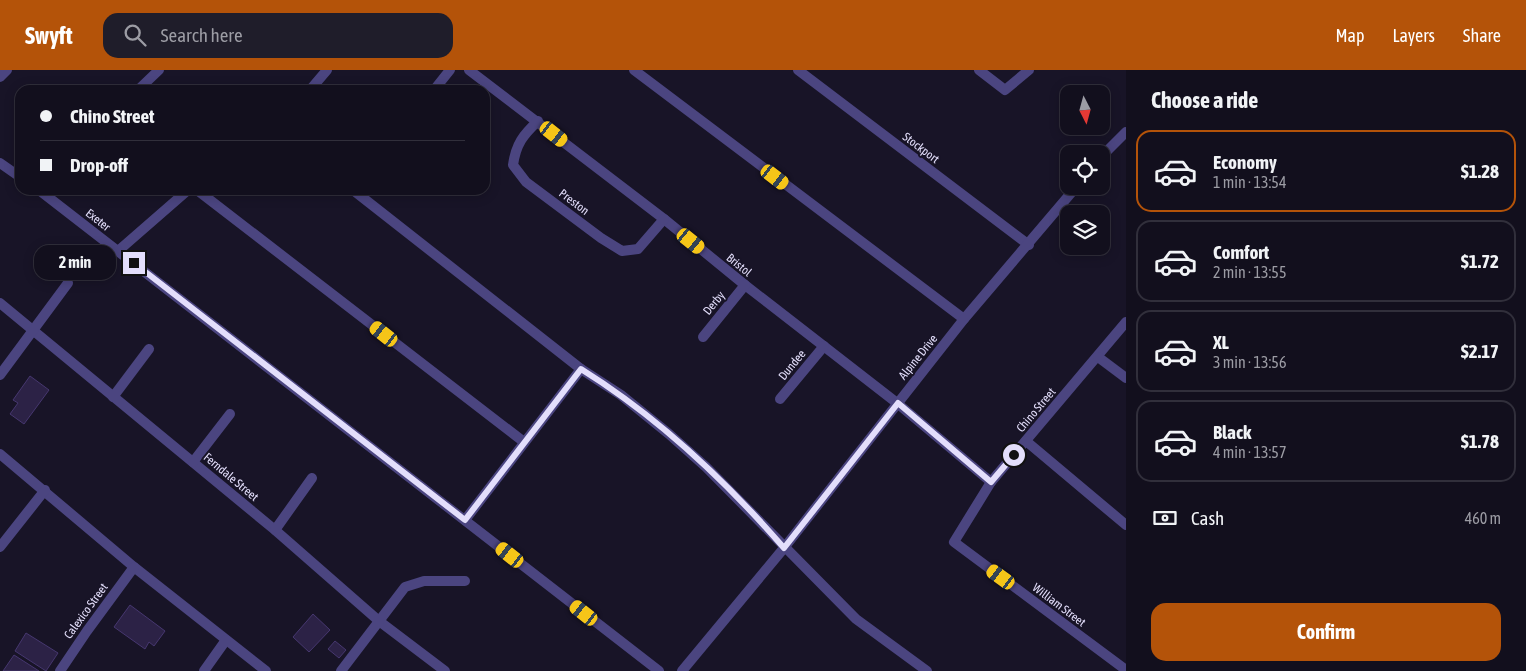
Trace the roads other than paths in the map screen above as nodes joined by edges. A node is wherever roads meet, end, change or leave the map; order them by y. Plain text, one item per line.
1 (7, 70) edge
2 (159, 70) edge
3 (327, 70) edge
4 (450, 70) edge
5 (469, 70) edge
6 (634, 70) edge
7 (798, 70) edge
8 (979, 70) edge
9 (1029, 70) edge
10 (0, 77) edge
11 (143, 85) edge
12 (314, 85) edge
13 (438, 85) edge
14 (489, 85) edge
15 (490, 86) edge
16 (538, 121) junction
17 (1126, 132) edge
18 (1110, 149) edge
19 (0, 163) edge
20 (15, 174) edge
21 (45, 195) edge
22 (182, 195) edge
23 (203, 195) edge
24 (359, 195) edge
25 (1070, 195) edge
26 (664, 219) junction
27 (1029, 245) junction
28 (118, 251) junction
29 (68, 283) dead end
30 (744, 285) junction
31 (0, 303) edge
32 (964, 319) junction
33 (1126, 322) edge
34 (32, 329) junction
35 (703, 337) dead end
36 (824, 346) junction
37 (149, 349) dead end
38 (1098, 356) junction
39 (581, 369) junction
40 (0, 375) edge
41 (1126, 378) edge
42 (113, 397) junction
43 (780, 399) dead end
44 (898, 403) junction
45 (230, 414) dead end
46 (1026, 441) junction
47 (524, 442) junction
48 (0, 454) edge
49 (193, 462) junction
50 (312, 478) dead end
51 (991, 482) junction
52 (45, 490) junction
53 (465, 520) junction
54 (1126, 526) edge
55 (275, 530) junction
56 (954, 542) joint
57 (0, 547) edge
58 (784, 548) junction
59 (134, 566) junction
60 (465, 581) dead end
61 (379, 622) junction
62 (226, 640) junction
63 (1126, 670) edge
64 (60, 671) edge
65 (204, 671) edge
66 (266, 671) edge
67 (341, 671) edge
68 (445, 671) edge
69 (659, 671) edge
70 (682, 671) edge
71 (927, 671) edge

1 - 10 street
2 - 11 street
3 - 12 street
4 - 13 street
5 - 14 street, Bristol
6 - 32 street
7 - 27 street, Stockport
8 - 9 street
15 - 16 street, Bristol
16 - 26 street, Bristol
16 - 26 street, Preston
17 - 18 street
19 - 20 street
21 - 28 street, Exeter
22 - 28 street
23 - 47 street
24 - 39 street
25 - 27 street, Alpine Drive
26 - 30 street, Bristol
27 - 32 street, Alpine Drive
28 - 53 street, Exeter
29 - 34 street
30 - 35 street, Derby
30 - 36 street, Bristol
31 - 34 street, Ferndale Street
32 - 44 street, Alpine Drive
33 - 38 street, Chino Street
34 - 40 street
34 - 42 street, Ferndale Street
36 - 43 street, Dundee
36 - 44 street, Bristol
37 - 42 street
38 - 41 street
38 - 46 street, Chino Street
39 - 47 street
39 - 58 street
42 - 49 street, Ferndale Street
44 - 51 street, Bristol
44 - 58 street, Alpine Drive
45 - 49 street
46 - 51 street, Chino Street
46 - 54 street
47 - 53 street
48 - 52 street
49 - 55 street, Ferndale Street
50 - 55 street
51 - 56 street, Chino Street
52 - 57 street
52 - 59 street
53 - 69 street, Exeter
55 - 61 street, Ferndale Street
56 - 63 street, William Street
58 - 70 street, Alpine Drive
58 - 71 street
59 - 62 street
59 - 64 street, Calexico Street
60 - 61 street
61 - 67 street
61 - 68 street, Ferndale Street
62 - 65 street
62 - 66 street

